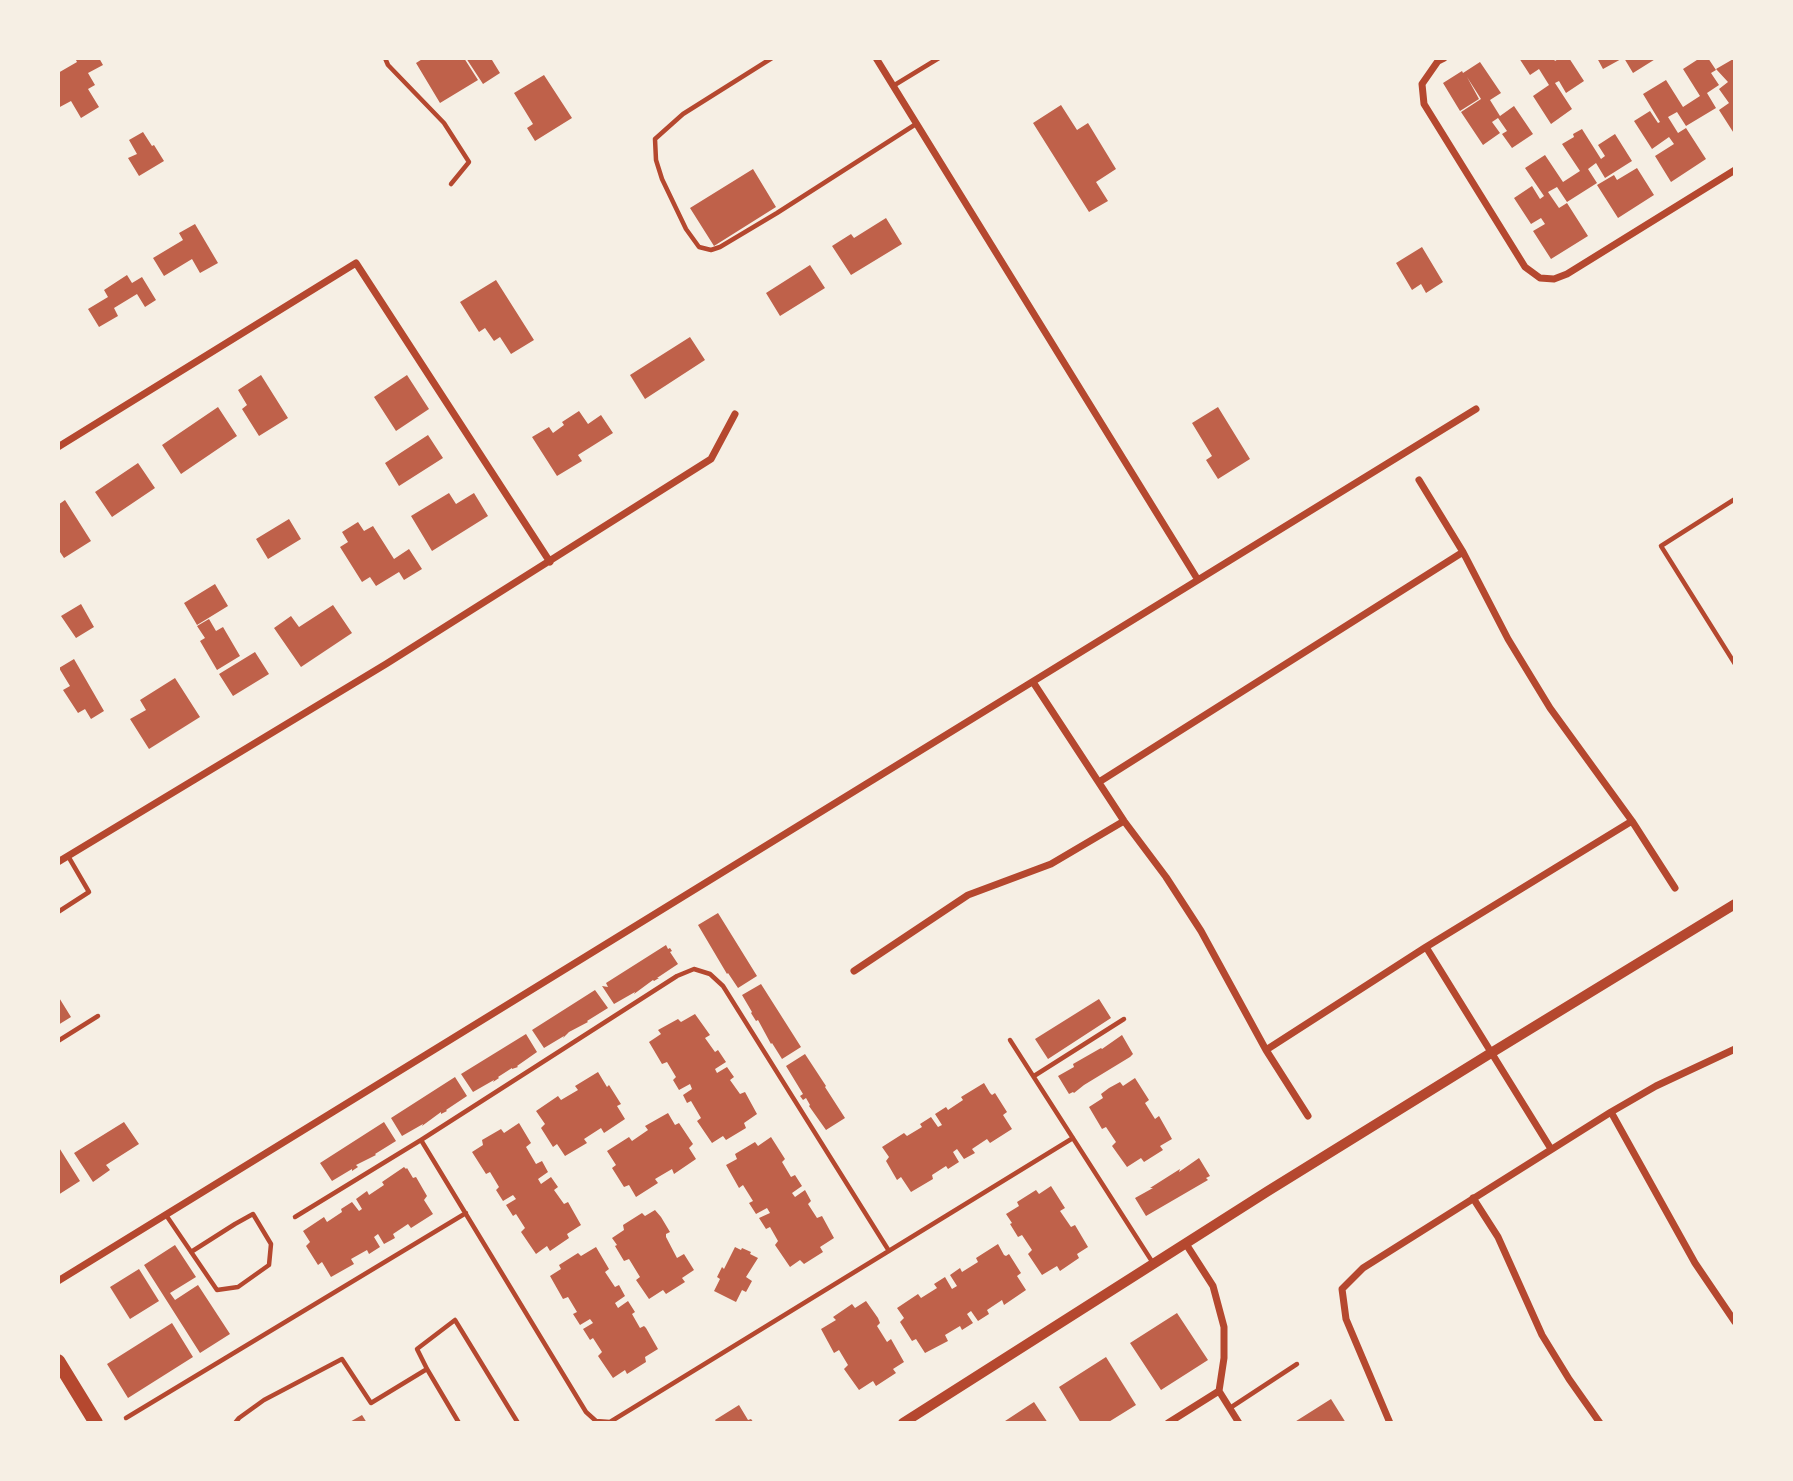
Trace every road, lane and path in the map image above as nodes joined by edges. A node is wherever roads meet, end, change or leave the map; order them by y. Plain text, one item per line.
1 (384, 58) edge
2 (772, 58) edge
3 (876, 58) edge
4 (939, 58) edge
5 (1444, 58) edge
6 (893, 86) junction
7 (916, 124) junction
8 (1735, 170) edge
9 (451, 184) dead end
10 (1476, 409) dead end
11 (735, 414) dead end
12 (58, 447) edge
13 (1419, 480) dead end
14 (1735, 499) edge
15 (1463, 552) junction
16 (550, 562) junction
17 (1198, 580) junction
18 (1735, 664) edge
19 (1033, 682) junction
20 (1099, 782) junction
21 (1124, 821) junction
22 (1632, 821) junction
23 (68, 856) junction
24 (58, 862) edge
25 (1675, 888) dead end
26 (1735, 904) edge
27 (58, 912) edge
28 (1426, 947) junction
29 (854, 971) dead end
30 (98, 1016) dead end
31 (1124, 1019) dead end
32 (1010, 1040) dead end
33 (58, 1041) edge
34 (1735, 1049) edge
35 (1266, 1050) junction
36 (1491, 1053) junction
37 (1034, 1076) junction
38 (1611, 1112) junction
39 (1308, 1116) dead end
40 (1073, 1138) junction
41 (421, 1140) junction
42 (1551, 1150) junction
43 (1473, 1198) junction
44 (466, 1213) junction
45 (166, 1215) junction
46 (295, 1217) dead end
47 (1186, 1244) junction
48 (889, 1251) junction
49 (191, 1252) junction
50 (1154, 1264) junction
51 (58, 1281) edge
52 (1735, 1322) edge
53 (58, 1361) edge
54 (1297, 1364) dead end
55 (427, 1369) junction
56 (1219, 1391) junction
57 (1230, 1408) junction
58 (126, 1418) dead end
59 (96, 1423) edge
60 (235, 1423) edge
61 (459, 1423) edge
62 (518, 1423) edge
63 (903, 1423) edge
64 (1168, 1423) edge
65 (1239, 1423) edge
66 (1390, 1423) edge
67 (1600, 1423) edge

1 - 9 lane
2 - 7 lane
3 - 6 street
4 - 6 lane
5 - 8 street
6 - 7 street
7 - 17 street
10 - 17 street
11 - 16 street
12 - 16 street
13 - 15 street
14 - 18 lane
15 - 20 street
15 - 22 street
16 - 23 street
17 - 19 street
19 - 20 street
19 - 45 street
20 - 21 street
21 - 29 street
21 - 35 street
22 - 25 street
22 - 28 street
23 - 24 street
23 - 27 lane
26 - 36 street
28 - 35 street
28 - 36 street
30 - 33 lane
31 - 37 lane
32 - 37 lane
34 - 38 street
35 - 39 street
36 - 42 street
36 - 47 street
37 - 40 lane
38 - 42 street
38 - 52 street
40 - 48 lane
40 - 50 lane
41 - 44 lane
41 - 46 lane
41 - 48 lane
42 - 43 street
43 - 66 street
43 - 67 street
44 - 48 lane
44 - 58 lane
45 - 49 lane
45 - 51 street
47 - 50 street
47 - 56 street
49 - 49 lane
50 - 63 street
53 - 59 main road
54 - 57 lane
55 - 60 lane
55 - 61 lane
55 - 62 lane
56 - 57 street
56 - 64 street
57 - 65 street

